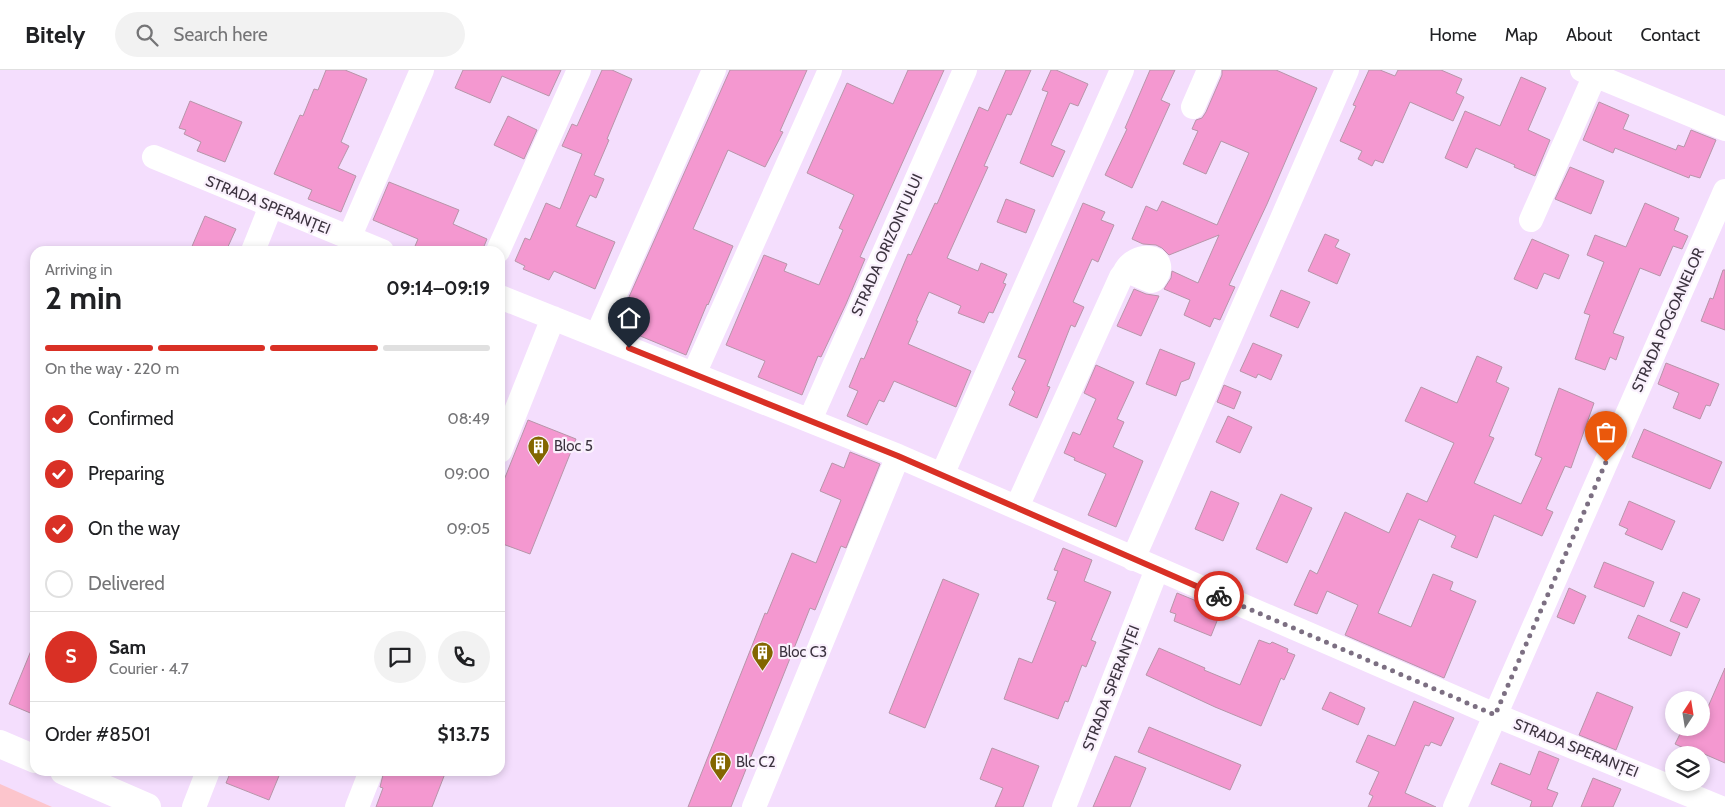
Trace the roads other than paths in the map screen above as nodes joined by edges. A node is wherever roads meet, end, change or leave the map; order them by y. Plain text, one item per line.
1 (422, 70) edge
2 (579, 70) edge
3 (714, 70) edge
4 (830, 70) edge
5 (964, 70) edge
6 (1122, 70) edge
7 (1209, 70) edge
8 (1347, 70) edge
9 (1588, 73) edge
10 (1627, 78) edge
11 (1193, 107) dead end
12 (1725, 129) edge
13 (154, 157) dead end
14 (1725, 191) edge
15 (271, 206) junction
16 (1531, 220) dead end
17 (349, 238) junction
18 (255, 246) edge
19 (369, 246) edge
20 (500, 246) edge
21 (1124, 273) dead end
22 (505, 299) edge
23 (553, 318) junction
24 (597, 335) junction
25 (694, 374) junction
26 (810, 420) junction
27 (505, 438) edge
28 (898, 456) junction
29 (942, 475) junction
30 (1017, 507) junction
31 (1133, 559) junction
32 (1157, 570) junction
33 (1495, 715) junction
34 (0, 744) edge
35 (30, 757) edge
36 (76, 776) edge
37 (206, 776) edge
38 (369, 776) edge
39 (147, 807) edge
40 (194, 807) edge
41 (357, 807) edge
42 (754, 807) edge
43 (1064, 807) edge
44 (1455, 807) edge
45 (1719, 807) edge

1 - 17 street
2 - 20 street
3 - 24 street
4 - 25 street
5 - 26 street, STRADA ORIZONTULUI
6 - 29 street
7 - 11 street
8 - 31 street
9 - 10 street
9 - 16 street
10 - 12 street
13 - 15 street, STRADA SPERANȚEI
14 - 33 street, STRADA POGOANELOR
15 - 17 street, STRADA SPERANȚEI
15 - 18 street
17 - 19 street, STRADA SPERANȚEI
21 - 30 street
22 - 23 street, STRADA SPERANȚEI
23 - 24 street, STRADA SPERANȚEI
23 - 27 street
24 - 25 street, STRADA SPERANȚEI
25 - 26 street, STRADA SPERANȚEI
26 - 28 street, STRADA SPERANȚEI
28 - 29 street, STRADA SPERANȚEI
28 - 42 street
29 - 30 street, STRADA SPERANȚEI
30 - 31 street, STRADA SPERANȚEI
31 - 32 street, STRADA SPERANȚEI
32 - 33 street, STRADA SPERANȚEI
32 - 43 street, STRADA SPERANȚEI
33 - 44 street, STRADA POGOANELOR
33 - 45 street, STRADA SPERANȚEI
34 - 35 main road
36 - 39 main road
37 - 40 street
38 - 41 street

